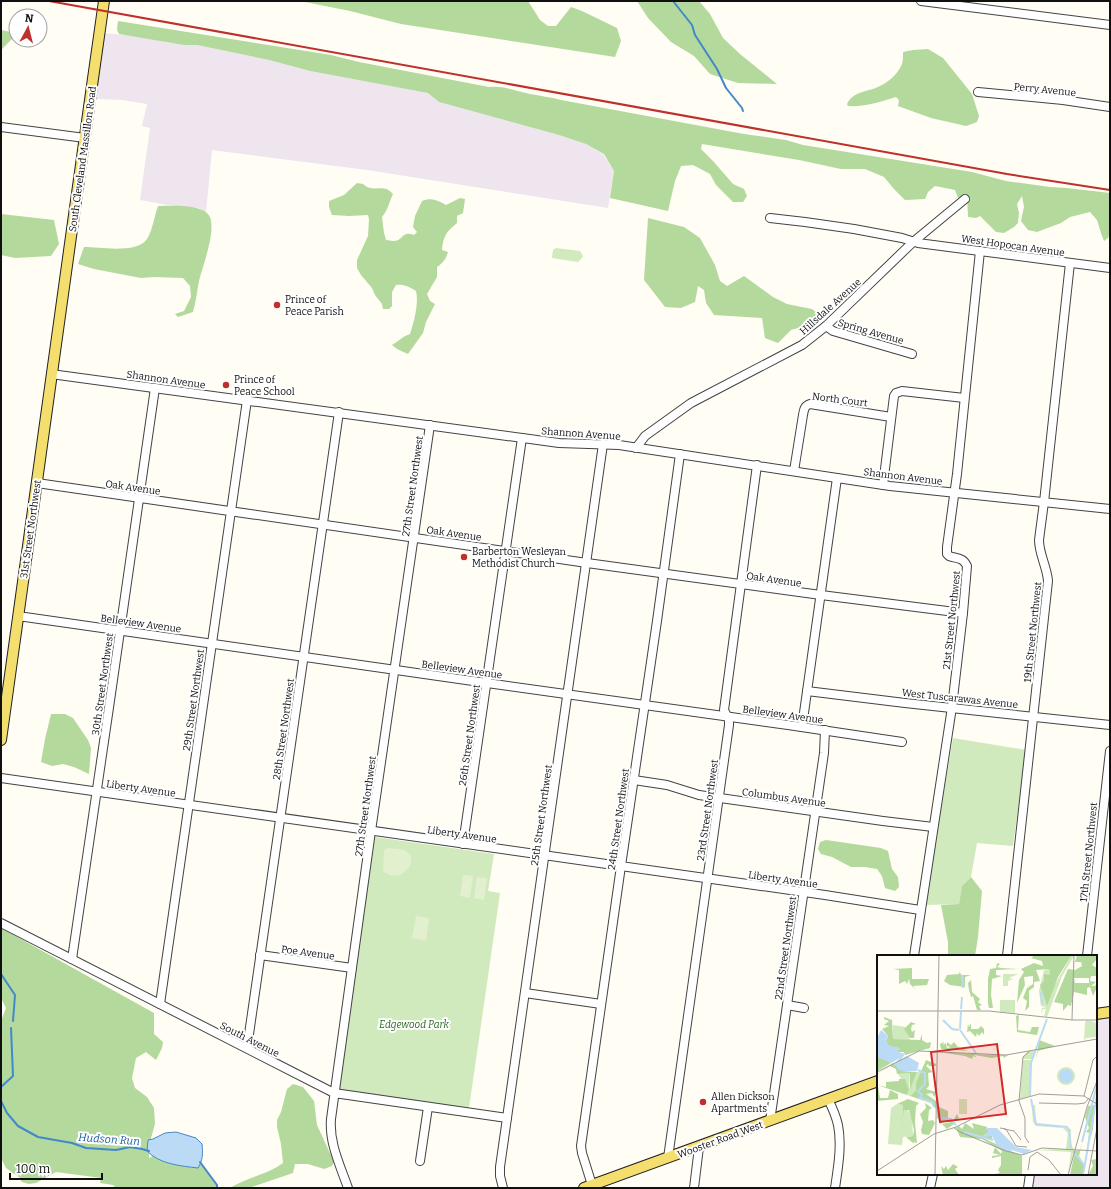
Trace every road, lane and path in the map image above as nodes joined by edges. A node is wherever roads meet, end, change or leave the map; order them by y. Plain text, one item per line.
1 (104, 1) edge
2 (921, 1) edge
3 (944, 2) edge
4 (1110, 25) edge
5 (978, 92) dead end
6 (1110, 107) edge
7 (1, 127) edge
8 (85, 138) junction
9 (965, 199) dead end
10 (770, 218) dead end
11 (913, 242) junction
12 (980, 251) junction
13 (1070, 263) junction
14 (1110, 268) edge
15 (59, 318) joint
16 (826, 326) junction
17 (912, 354) dead end
18 (52, 374) junction
19 (155, 388) junction
20 (964, 398) junction
21 (247, 400) junction
22 (339, 412) junction
23 (891, 417) junction
24 (430, 425) junction
25 (522, 438) junction
26 (603, 444) junction
27 (636, 448) junction
28 (680, 454) junction
29 (757, 465) junction
30 (794, 471) junction
31 (837, 478) junction
32 (37, 483) junction
33 (883, 485) junction
34 (954, 493) junction
35 (139, 498) junction
36 (1044, 502) junction
37 (1110, 509) edge
38 (231, 511) junction
39 (322, 524) junction
40 (414, 537) junction
41 (506, 551) junction
42 (587, 563) junction
43 (664, 573) junction
44 (741, 584) junction
45 (821, 595) junction
46 (963, 613) junction
47 (18, 616) junction
48 (120, 630) junction
49 (212, 644) junction
50 (303, 657) junction
51 (395, 670) junction
52 (487, 683) junction
53 (807, 690) junction
54 (568, 694) junction
55 (644, 705) junction
56 (952, 707) junction
57 (727, 716) junction
58 (1033, 716) junction
59 (1110, 725) edge
60 (802, 727) junction
61 (826, 730) junction
62 (1, 740) edge
63 (902, 742) dead end
64 (1110, 751) edge
65 (1, 778) edge
66 (634, 780) junction
67 (97, 792) junction
68 (718, 797) junction
69 (188, 805) junction
70 (815, 811) junction
71 (280, 818) junction
72 (933, 827) junction
73 (371, 831) junction
74 (463, 844) junction
75 (545, 856) junction
76 (620, 866) junction
77 (707, 879) junction
78 (803, 893) junction
79 (920, 910) junction
80 (1, 923) edge
81 (260, 955) junction
82 (914, 955) edge
83 (1007, 955) edge
84 (1087, 955) edge
85 (72, 959) junction
86 (352, 968) junction
87 (525, 994) junction
88 (160, 1004) junction
89 (601, 1004) junction
90 (787, 1005) junction
91 (804, 1008) dead end
92 (1110, 1012) edge
93 (1097, 1014) edge
94 (247, 1048) junction
95 (877, 1081) edge
96 (334, 1093) junction
97 (828, 1099) junction
98 (428, 1107) junction
99 (507, 1118) junction
100 (770, 1120) junction
101 (699, 1146) junction
102 (668, 1158) junction
103 (420, 1161) dead end
104 (932, 1175) edge
105 (1030, 1175) edge
106 (588, 1187) edge
107 (348, 1188) edge
108 (503, 1188) edge
109 (694, 1188) edge
110 (835, 1188) edge
111 (930, 1188) edge
112 (1028, 1188) edge

1 - 8 main road, South Cleveland Massillon Road
2 - 3 street
3 - 4 street
5 - 6 street, Perry Avenue
7 - 8 street
8 - 15 main road, South Cleveland Massillon Road
9 - 11 street, Hillsdale Avenue
10 - 11 street, West Hopocan Avenue
11 - 12 street, West Hopocan Avenue
11 - 16 street, Hillsdale Avenue
12 - 13 street, West Hopocan Avenue
12 - 20 street, 21st Street Northwest
13 - 14 street, West Hopocan Avenue
13 - 36 street, 19th Street Northwest
15 - 18 main road, 31st Street Northwest
16 - 17 street, Spring Avenue
16 - 27 street, Hillsdale Avenue
18 - 19 street, Shannon Avenue
18 - 32 main road, 31st Street Northwest
19 - 21 street, Shannon Avenue
19 - 35 street, 30th Street Northwest
20 - 23 street
20 - 34 street, 21st Street Northwest
21 - 22 street, Shannon Avenue
21 - 38 street, 29th Street Northwest
22 - 24 street, Shannon Avenue
22 - 39 street, 28th Street Northwest
23 - 30 street, North Court
23 - 33 street
24 - 25 street, Shannon Avenue
24 - 40 street, 27th Street Northwest
25 - 26 street, Shannon Avenue
25 - 41 street, 26th Street Northwest
26 - 27 street, Shannon Avenue
26 - 42 street, 25th Street Northwest
27 - 28 street, Shannon Avenue
28 - 29 street, Shannon Avenue
28 - 43 street, 24th Street Northwest
29 - 30 street, Shannon Avenue
29 - 44 street, 23rd Street Northwest
30 - 31 street, Shannon Avenue
31 - 33 street, Shannon Avenue
31 - 45 street
32 - 35 street, Oak Avenue
32 - 47 main road, 31st Street Northwest
33 - 34 street, Shannon Avenue
34 - 36 street, Shannon Avenue
34 - 46 street, 21st Street Northwest
35 - 38 street, Oak Avenue
35 - 48 street, 30th Street Northwest
36 - 37 street, Shannon Avenue
36 - 58 street, 19th Street Northwest
38 - 39 street, Oak Avenue
38 - 49 street, 29th Street Northwest
39 - 40 street, Oak Avenue
39 - 50 street, 28th Street Northwest
40 - 41 street, Oak Avenue
40 - 51 street, 27th Street Northwest
41 - 42 street, Oak Avenue
41 - 52 street, 26th Street Northwest
42 - 43 street, Oak Avenue
42 - 54 street, 25th Street Northwest
43 - 44 street, Oak Avenue
43 - 55 street, 24th Street Northwest
44 - 45 street, Oak Avenue
44 - 57 street, 23rd Street Northwest
45 - 46 street, Oak Avenue
45 - 53 street
46 - 56 street, 21st Street Northwest
47 - 48 street, Belleview Avenue
47 - 62 main road, 31st Street Northwest
48 - 49 street, Belleview Avenue
48 - 67 street, 30th Street Northwest
49 - 50 street, Belleview Avenue
49 - 69 street, 29th Street Northwest
50 - 51 street, Belleview Avenue
50 - 71 street, 28th Street Northwest
51 - 52 street, Belleview Avenue
51 - 73 street, 27th Street Northwest
52 - 54 street, Belleview Avenue
52 - 74 street, 26th Street Northwest
53 - 56 street, West Tuscarawas Avenue
53 - 60 street
54 - 55 street, Belleview Avenue
54 - 75 street, 25th Street Northwest
55 - 57 street, Belleview Avenue
55 - 66 street, 24th Street Northwest
56 - 58 street, West Tuscarawas Avenue
56 - 72 street, 21st Street Northwest
57 - 60 street, Belleview Avenue
57 - 68 street, 23rd Street Northwest
58 - 59 street, West Tuscarawas Avenue
58 - 83 street, 19th Street Northwest
60 - 61 street, Belleview Avenue
61 - 63 street, Belleview Avenue
61 - 70 street, 22nd Street Northwest
64 - 84 street, 17th Street Northwest
65 - 67 street, Liberty Avenue
66 - 68 street, Columbus Avenue
66 - 76 street, 24th Street Northwest
67 - 69 street, Liberty Avenue
67 - 85 street, 30th Street Northwest
68 - 70 street, Columbus Avenue
68 - 77 street, 23rd Street Northwest
69 - 71 street, Liberty Avenue
69 - 88 street, 29th Street Northwest
70 - 72 street, Columbus Avenue
70 - 78 street, 22nd Street Northwest
71 - 73 street, Liberty Avenue
71 - 81 street, 28th Street Northwest
72 - 79 street, 21st Street Northwest
73 - 74 street, Liberty Avenue
73 - 86 street, 27th Street Northwest
74 - 75 street, Liberty Avenue
75 - 76 street, Liberty Avenue
75 - 87 street, 25th Street Northwest
76 - 77 street, Liberty Avenue
76 - 89 street, 24th Street Northwest
77 - 78 street, Liberty Avenue
77 - 102 street, 23rd Street Northwest
78 - 79 street, Liberty Avenue
78 - 90 street, 22nd Street Northwest
79 - 82 street, 21st Street Northwest
80 - 85 street, South Avenue
81 - 86 street, Poe Avenue
81 - 94 street, 28th Street Northwest
85 - 88 street, South Avenue
86 - 96 street, 27th Street Northwest
87 - 89 street
87 - 99 street, 25th Street Northwest
88 - 94 street, South Avenue
89 - 106 street, 24th Street Northwest
90 - 91 street
90 - 100 street, 22nd Street Northwest
92 - 93 main road
94 - 96 street, South Avenue
95 - 97 main road, Wooster Road West
96 - 98 street, South Avenue
96 - 107 street, 27th Street Northwest
97 - 100 main road, Wooster Road West
97 - 110 street
98 - 99 street, South Avenue
98 - 103 street
99 - 108 street, 25th Street Northwest
100 - 101 main road, Wooster Road West
101 - 102 main road, Wooster Road West
101 - 109 street
102 - 106 main road, Wooster Road West
104 - 111 street
105 - 112 street

